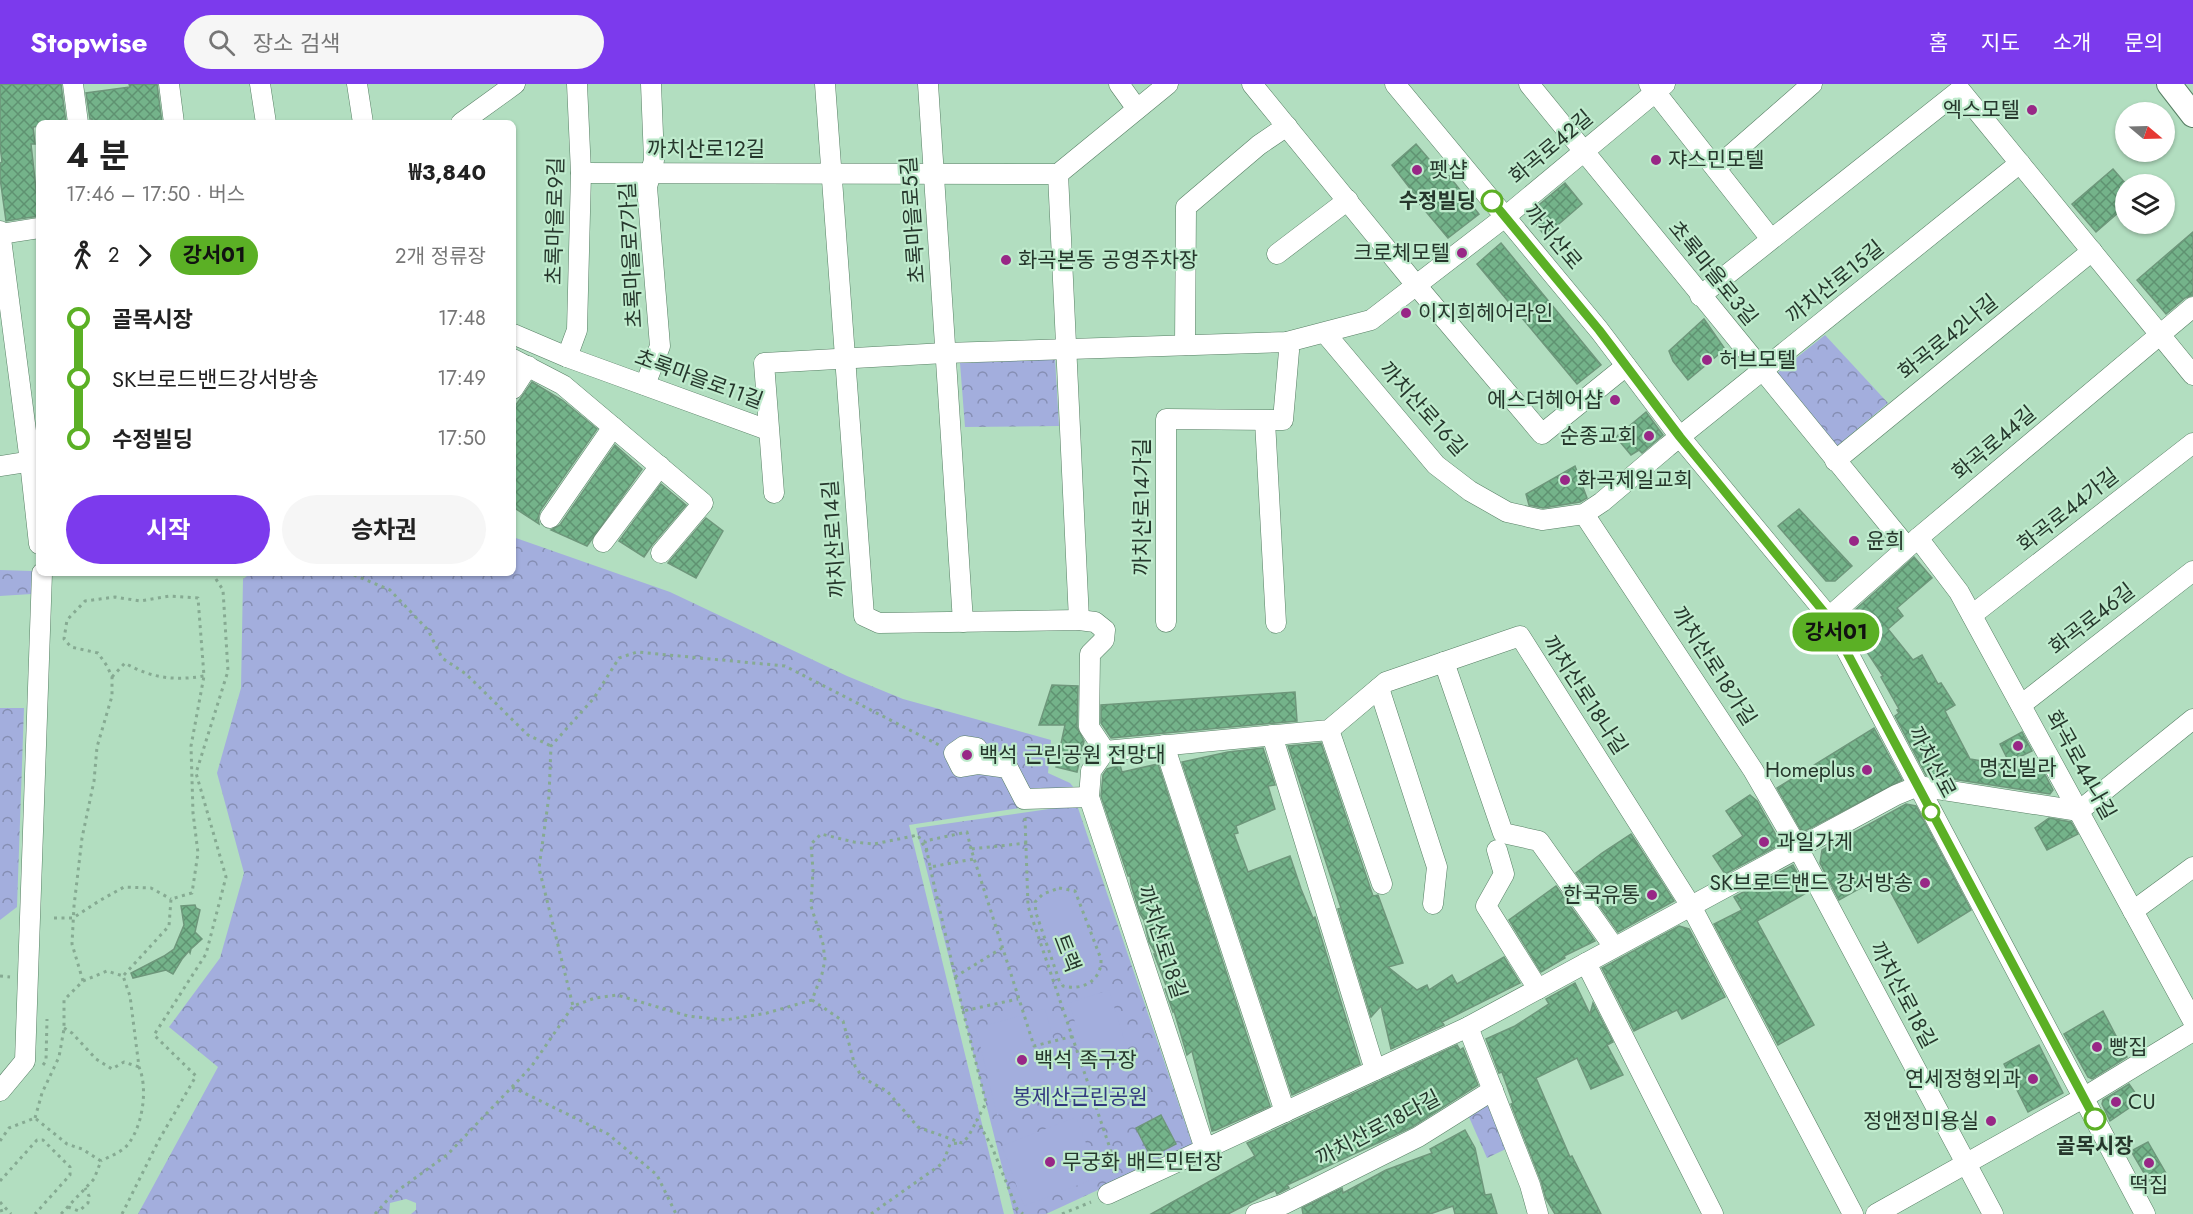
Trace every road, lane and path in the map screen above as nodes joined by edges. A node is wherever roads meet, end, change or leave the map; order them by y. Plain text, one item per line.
1 (73, 84) edge
2 (169, 84) edge
3 (260, 84) edge
4 (357, 84) edge
5 (515, 84) edge
6 (577, 84) edge
7 (651, 84) edge
8 (825, 84) edge
9 (928, 84) edge
10 (1119, 84) edge
11 (1168, 84) edge
12 (1252, 84) edge
13 (1395, 84) edge
14 (1529, 84) edge
15 (1812, 84) edge
16 (2169, 84) edge
17 (1657, 87) edge
18 (1957, 87) edge
19 (1137, 109) junction
20 (2193, 115) edge
21 (78, 120) edge
22 (174, 120) edge
23 (266, 120) edge
24 (363, 120) edge
25 (465, 120) edge
26 (1287, 126) junction
27 (1583, 150) junction
28 (2020, 164) junction
29 (1716, 168) junction
30 (581, 173) junction
31 (649, 173) junction
32 (831, 173) junction
33 (934, 174) junction
34 (1058, 174) junction
35 (1348, 200) junction
36 (1505, 216) junction
37 (36, 228) edge
38 (0, 233) edge
39 (1771, 239) junction
40 (2092, 251) junction
41 (1277, 254) dead end
42 (1416, 285) junction
43 (1700, 296) junction
44 (2193, 307) edge
45 (1325, 333) junction
46 (2160, 334) junction
47 (516, 335) edge
48 (1287, 342) junction
49 (1185, 345) junction
50 (1065, 349) junction
51 (945, 353) junction
52 (567, 357) junction
53 (845, 358) junction
54 (520, 363) edge
55 (1626, 366) junction
56 (1762, 371) junction
57 (2193, 375) edge
58 (516, 378) edge
59 (645, 385) junction
60 (1265, 421) junction
61 (613, 427) junction
62 (768, 430) junction
63 (1680, 437) junction
64 (2193, 443) edge
65 (35, 461) edge
66 (1835, 461) junction
67 (0, 466) edge
68 (660, 466) junction
69 (36, 482) edge
70 (774, 493) dead end
71 (1584, 514) junction
72 (550, 518) dead end
73 (603, 542) dead end
74 (1913, 543) junction
75 (661, 552) dead end
76 (2193, 571) edge
77 (42, 576) edge
78 (214, 576) edge
79 (356, 576) edge
80 (1972, 615) junction
81 (1828, 617) junction
82 (1079, 620) junction
83 (963, 622) junction
84 (1166, 622) dead end
85 (1276, 623) dead end
86 (1444, 662) junction
87 (204, 676) junction
88 (112, 677) junction
89 (1379, 688) junction
90 (2021, 705) junction
91 (2193, 719) edge
92 (1329, 730) junction
93 (1272, 735) junction
94 (1164, 745) junction
95 (551, 746) junction
96 (1105, 751) junction
97 (954, 753) joint
98 (1918, 786) junction
99 (1089, 797) junction
100 (1024, 798) junction
101 (2079, 811) junction
102 (1027, 843) junction
103 (1798, 848) junction
104 (971, 849) junction
105 (1497, 850) dead end
106 (927, 852) junction
107 (974, 859) junction
108 (930, 867) junction
109 (2193, 867) edge
110 (1382, 884) dead end
111 (171, 899) junction
112 (1080, 899) joint
113 (1433, 904) dead end
114 (1691, 906) junction
115 (2133, 911) junction
116 (54, 918) dead end
117 (74, 918) junction
118 (1614, 947) junction
119 (1003, 948) junction
120 (1586, 963) junction
121 (123, 976) junction
122 (955, 977) junction
123 (83, 981) junction
124 (1538, 989) junction
125 (812, 999) junction
126 (1019, 999) junction
127 (573, 1006) junction
128 (963, 1011) junction
129 (2193, 1021) edge
130 (1468, 1027) junction
131 (64, 1028) junction
132 (2193, 1031) edge
133 (1074, 1036) junction
134 (138, 1067) junction
135 (1375, 1070) junction
136 (512, 1087) junction
137 (1493, 1090) junction
138 (0, 1091) edge
139 (2084, 1098) junction
140 (1285, 1112) junction
141 (35, 1118) junction
142 (977, 1120) junction
143 (0, 1141) edge
144 (962, 1143) junction
145 (1205, 1149) junction
146 (101, 1161) junction
147 (1966, 1164) junction
148 (0, 1181) edge
149 (85, 1188) junction
150 (1116, 1191) junction
151 (0, 1202) edge
152 (67, 1207) junction
153 (6, 1209) junction
154 (0, 1211) edge
155 (11, 1214) edge
156 (34, 1214) edge
157 (61, 1214) edge
158 (122, 1214) edge
159 (375, 1214) edge
160 (676, 1214) edge
161 (871, 1214) edge
162 (1023, 1214) edge
163 (1062, 1214) edge
164 (1256, 1214) edge
165 (1538, 1214) edge
166 (1713, 1214) edge
167 (1853, 1214) edge
168 (1876, 1214) edge
169 (1993, 1214) edge
170 (2145, 1214) edge

1 - 21 street
2 - 22 street
3 - 23 street
4 - 24 street
5 - 25 street
6 - 30 street, 초록마을로9길
7 - 31 street, 초록마을로7가길
8 - 32 street
9 - 33 street, 초록마을로5길
10 - 19 street
11 - 19 street
12 - 26 street
13 - 36 street, 까치산로
14 - 27 street, 초록마을로3길
15 - 29 street
16 - 20 main road
17 - 27 street, 화곡로42길
17 - 29 street, 화곡로42길
18 - 28 street
18 - 39 street
19 - 34 street
26 - 35 street
26 - 49 street
27 - 36 street, 화곡로42길
27 - 43 street, 초록마을로3길
28 - 40 street
28 - 56 street, 까치산로15길
29 - 39 street, 화곡로42길
30 - 31 street, 까치산로12길
30 - 52 street, 초록마을로9길
31 - 32 street, 까치산로12길
31 - 59 street, 초록마을로7가길
32 - 33 street, 까치산로12길
32 - 53 street
33 - 34 street, 까치산로12길
33 - 51 street, 초록마을로5길
34 - 50 street
35 - 41 street
35 - 42 street
36 - 42 street
36 - 55 street, 까치산로
37 - 38 street
38 - 65 street
39 - 43 street
40 - 46 street
40 - 66 street, 화곡로42나길
42 - 45 street
42 - 55 street
43 - 56 street, 초록마을로3길
44 - 46 street, 화곡로44길
45 - 48 street
45 - 71 street, 까치산로16길
46 - 57 street
46 - 74 street, 화곡로44길
47 - 52 street, 초록마을로11길
48 - 49 street
48 - 60 street
49 - 50 street
50 - 51 street
50 - 82 street
51 - 53 street
51 - 83 street
52 - 59 street, 초록마을로11길
53 - 62 street
53 - 83 street, 까치산로14길
54 - 58 street
54 - 61 street
55 - 63 street, 까치산로
56 - 63 street, 까치산로15길
56 - 66 street, 초록마을로3길
59 - 62 street, 초록마을로11길
60 - 84 street, 까치산로14가길
60 - 85 street
61 - 68 street
61 - 72 street
62 - 70 street
63 - 71 street, 까치산로16길
63 - 81 street, 까치산로
64 - 80 street, 화곡로44가길
65 - 67 street
65 - 69 street
66 - 74 street, 초록마을로3길
68 - 73 street
68 - 75 street
71 - 103 street, 까치산로18가길
74 - 80 street, 화곡로44나길
74 - 81 street, 화곡로44길
76 - 90 street, 화곡로46길
77 - 138 street
78 - 158 path
79 - 95 path
80 - 90 street, 화곡로44나길
81 - 98 street, 까치산로
82 - 83 street, 까치산로14길
82 - 96 street, 까치산로14길
86 - 89 street, 까치산로18나길
86 - 114 street, 까치산로18나길
86 - 118 street
87 - 88 path
87 - 88 path
87 - 111 path
88 - 117 path
89 - 92 street, 까치산로18나길
89 - 113 street
90 - 101 street, 화곡로44나길
91 - 101 street
92 - 93 street
92 - 110 street
93 - 94 street
93 - 135 street
94 - 96 street
94 - 140 street
95 - 97 path
95 - 127 path
96 - 99 street, 까치산로18길
97 - 100 street
98 - 101 street
98 - 103 street
98 - 139 street, 까치산로
99 - 100 street
99 - 145 street, 까치산로18길
100 - 102 path
101 - 115 street, 화곡로44나길
102 - 104 path
102 - 133 path
103 - 114 street
103 - 147 street, 까치산로18길
104 - 106 path
104 - 107 path
105 - 124 street
106 - 108 path
106 - 125 path
107 - 108 path
107 - 119 path
108 - 122 path
109 - 115 street
111 - 117 path
111 - 121 path
112 - 112 path, 트랙
114 - 118 street
114 - 167 street
115 - 129 street, 화곡로44나길
116 - 117 path
117 - 123 path
118 - 120 street
119 - 122 path
119 - 126 path
120 - 124 street
120 - 166 street
121 - 123 path
121 - 134 path
122 - 128 path
123 - 131 path
124 - 130 street
125 - 127 path
125 - 144 path
126 - 128 path
126 - 133 path
127 - 136 path
128 - 142 path
130 - 135 street
130 - 137 street
131 - 134 path
131 - 141 path
132 - 139 street
133 - 150 path
134 - 146 path
135 - 140 street
136 - 159 path
136 - 160 path
137 - 164 street, 까치산로18다길
137 - 165 street
139 - 147 street
139 - 170 street, 까치산로
140 - 145 street
141 - 143 path
141 - 146 path
142 - 144 path
142 - 162 path
144 - 161 path
145 - 150 street
146 - 149 path
147 - 168 street
147 - 169 street, 까치산로18길
148 - 156 path
149 - 152 path
149 - 152 path
150 - 163 path
151 - 153 path
152 - 157 path
153 - 154 path
153 - 155 path

